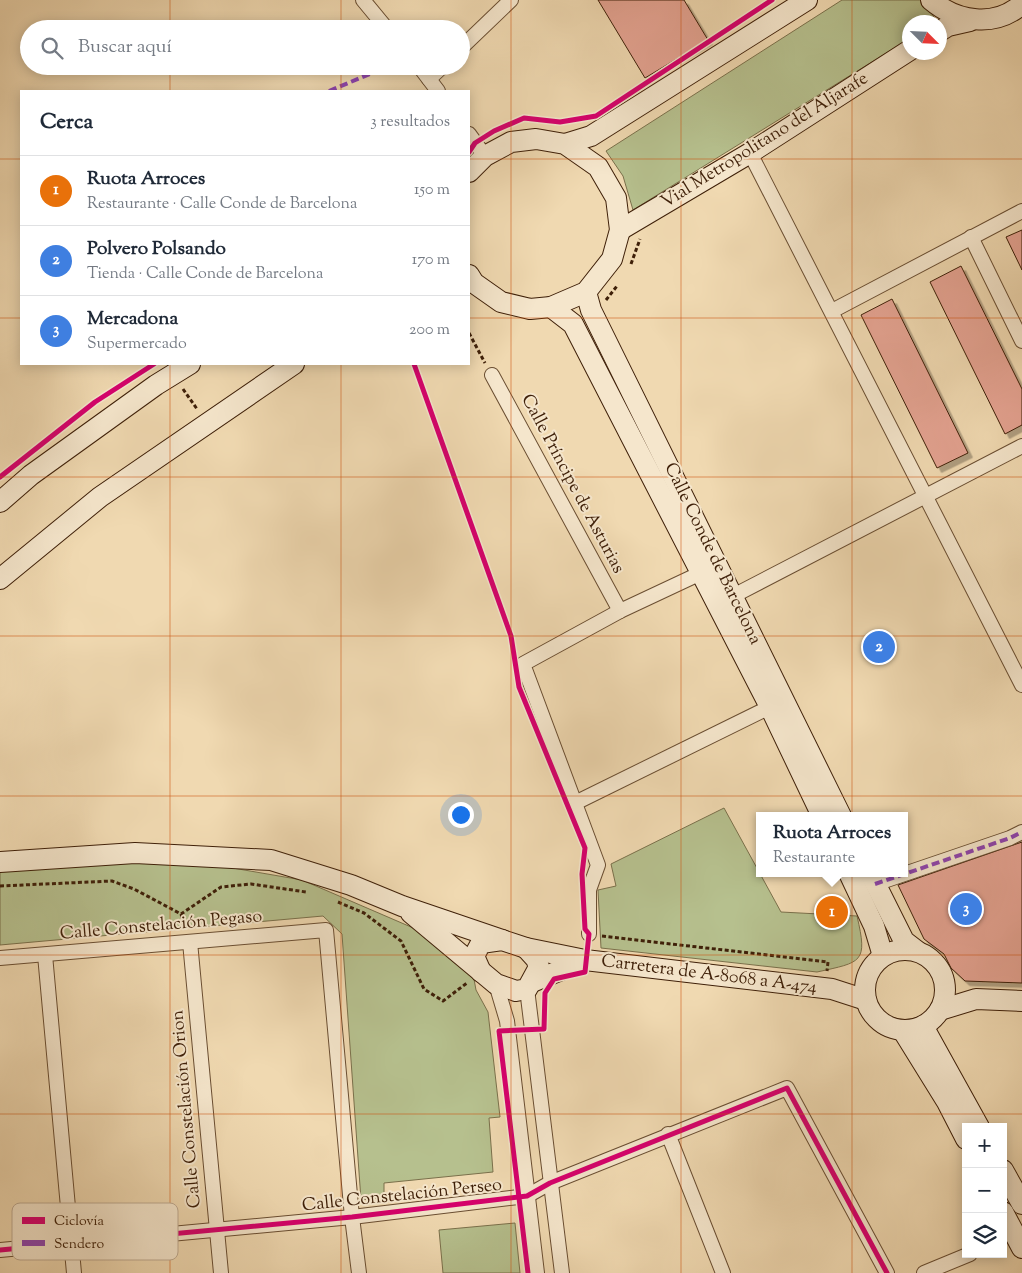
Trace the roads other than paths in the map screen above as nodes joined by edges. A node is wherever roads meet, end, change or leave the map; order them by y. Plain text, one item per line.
1 (363, 0) edge
2 (511, 0) edge
3 (807, 0) edge
4 (931, 0) edge
5 (1021, 6) edge
6 (380, 20) edge
7 (976, 20) junction
8 (947, 27) edge
9 (470, 39) edge
10 (902, 55) edge
11 (426, 75) edge
12 (435, 75) edge
13 (430, 80) junction
14 (437, 90) edge
15 (470, 135) edge
16 (564, 144) junction
17 (750, 154) junction
18 (485, 156) junction
19 (470, 171) edge
20 (1022, 211) edge
21 (620, 230) junction
22 (971, 238) junction
23 (470, 280) edge
24 (586, 292) junction
25 (551, 307) junction
26 (832, 312) junction
27 (1022, 341) edge
28 (188, 365) edge
29 (293, 365) edge
30 (492, 375) road end
31 (1022, 446) edge
32 (925, 495) junction
33 (0, 502) edge
34 (701, 573) junction
35 (0, 579) edge
36 (733, 596) junction
37 (620, 611) junction
38 (1022, 685) edge
39 (770, 707) junction
40 (575, 803) junction
41 (820, 812) edge
42 (840, 812) edge
43 (1022, 832) edge
44 (0, 862) edge
45 (908, 868) edge
46 (851, 877) edge
47 (872, 878) edge
48 (402, 906) junction
49 (589, 934) road end
50 (502, 940) junction
51 (190, 942) junction
52 (526, 948) junction
53 (917, 951) junction
54 (45, 955) junction
55 (883, 956) junction
56 (0, 958) edge
57 (585, 960) junction
58 (866, 977) junction
59 (482, 979) junction
60 (945, 982) junction
61 (529, 985) junction
62 (828, 989) junction
63 (976, 999) junction
64 (866, 1000) junction
65 (1022, 1002) edge
66 (940, 1010) junction
67 (923, 1026) junction
68 (903, 1030) junction
69 (977, 1123) edge
70 (962, 1131) edge
71 (668, 1134) junction
72 (1007, 1177) edge
73 (550, 1183) junction
74 (528, 1196) junction
75 (68, 1203) edge
76 (1022, 1204) edge
77 (1003, 1213) edge
78 (352, 1217) junction
79 (217, 1230) junction
80 (178, 1234) edge
81 (1014, 1241) edge
82 (962, 1257) edge
83 (73, 1260) edge
84 (74, 1273) edge
85 (221, 1273) edge
86 (359, 1273) edge
87 (537, 1273) edge
88 (562, 1273) edge
89 (723, 1273) edge
90 (887, 1273) edge
91 (924, 1273) edge

1 - 6 street
2 - 9 street
3 - 16 main road
4 - 7 main road
5 - 7 main road
7 - 8 main road
10 - 17 main road, Vial Metropolitano del Aljarafe
11 - 13 street
12 - 13 street
13 - 14 street
15 - 18 street
16 - 18 main road
16 - 21 main road
17 - 21 main road, Vial Metropolitano del Aljarafe
17 - 26 street
18 - 19 main road
20 - 22 street
21 - 24 main road
22 - 26 street
22 - 27 street
23 - 25 main road
24 - 25 main road
24 - 36 main road, Calle Conde de Barcelona
25 - 34 main road, Calle Conde de Barcelona
26 - 32 street
28 - 33 main road
29 - 35 main road
30 - 37 street, Calle Príncipe de Asturias
31 - 32 street
32 - 36 street
32 - 38 street
34 - 37 street
34 - 39 main road, Calle Conde de Barcelona
36 - 42 main road, Calle Conde de Barcelona
37 - 40 street
39 - 40 street
39 - 41 main road, Calle Conde de Barcelona
40 - 49 street
43 - 45 street
44 - 48 main road
46 - 55 main road
47 - 53 main road
48 - 50 main road
48 - 59 main road
50 - 52 main road
50 - 59 main road
51 - 54 street, Calle Constelación Pegaso
51 - 78 street, Calle Constelación Pegaso
51 - 79 street, Calle Constelación Orion
52 - 57 main road, Carretera de A-8068 a A-474
52 - 61 main road
53 - 55 main road
53 - 60 main road
54 - 56 street, Calle Constelación Pegaso
54 - 75 street
55 - 58 main road
57 - 61 main road, Carretera de A-8068 a A-474
57 - 62 main road, Carretera de A-8068 a A-474
58 - 62 main road
58 - 64 main road
59 - 61 main road
59 - 74 street
60 - 63 main road
60 - 66 main road
61 - 73 street
62 - 64 main road
63 - 65 main road
63 - 66 main road
64 - 68 main road
66 - 67 main road
67 - 68 main road
67 - 69 main road
68 - 70 main road
71 - 73 street, Calle Constelación Perseo
71 - 89 street
71 - 90 street, Calle Constelación Perseo
72 - 76 main road
73 - 74 street, Calle Constelación Perseo
73 - 88 street
74 - 78 street, Calle Constelación Perseo
74 - 87 street
77 - 81 main road
78 - 79 street, Calle Constelación Perseo
78 - 86 street
79 - 80 street, Calle Constelación Perseo
79 - 85 street, Calle Constelación Orion
82 - 91 street
83 - 84 street

